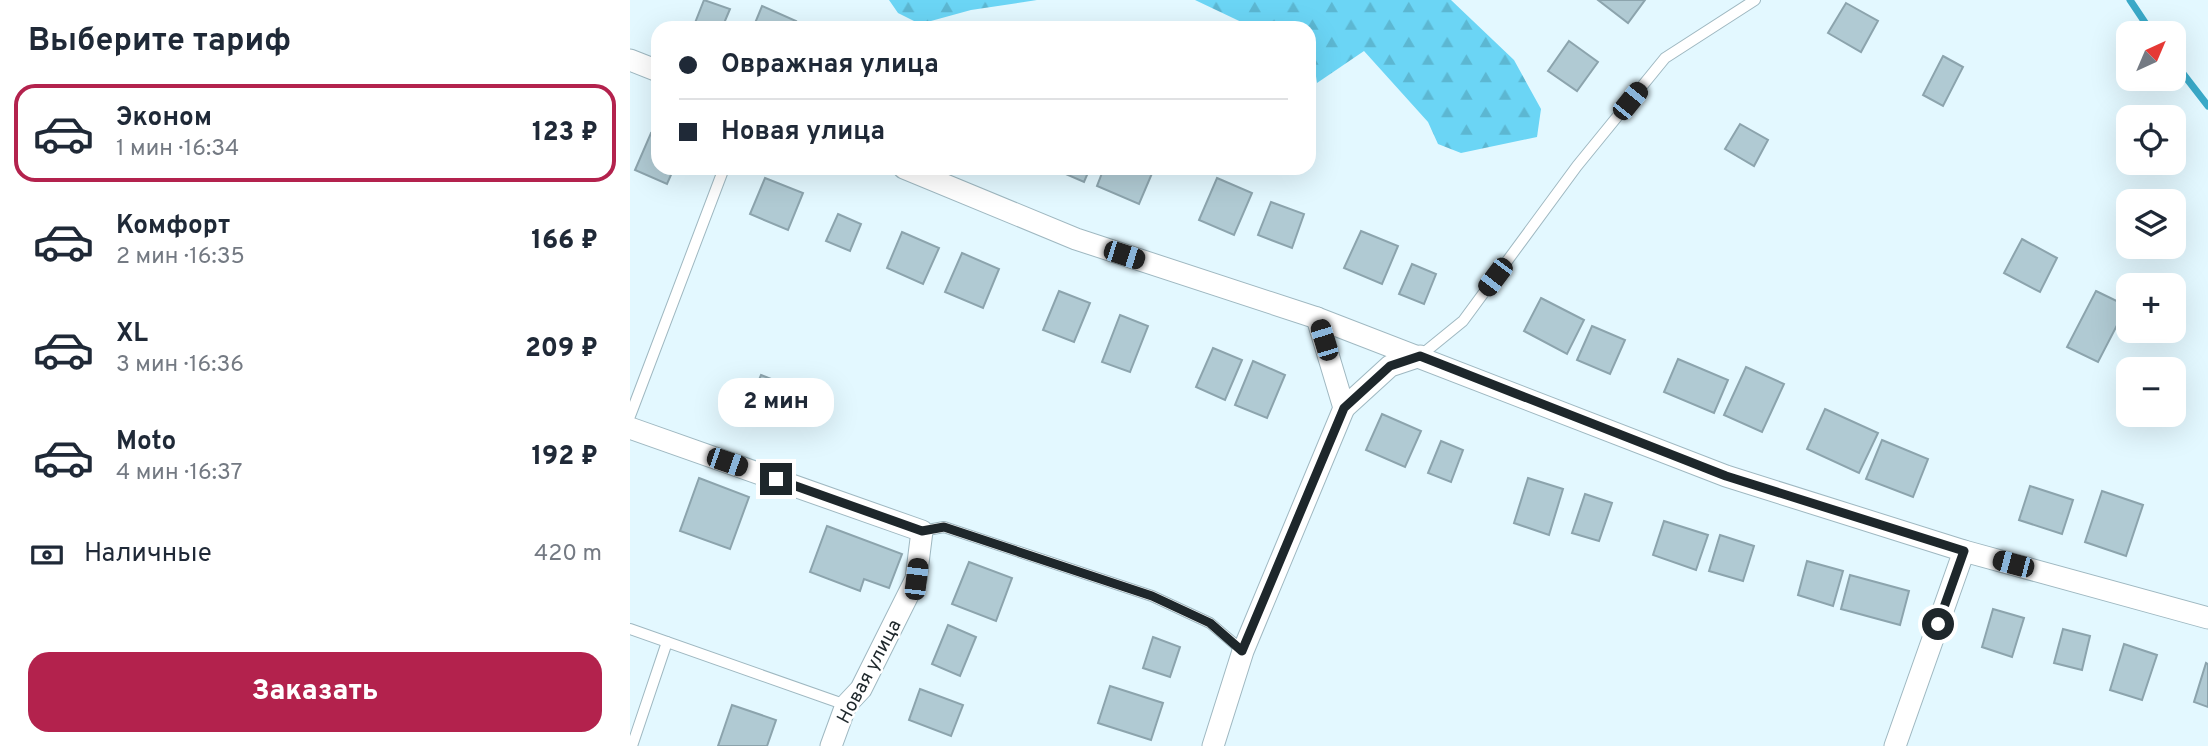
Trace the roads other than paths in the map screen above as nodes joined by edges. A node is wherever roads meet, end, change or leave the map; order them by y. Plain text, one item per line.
1 (1755, 0) edge
2 (630, 60) edge
3 (651, 68) edge
4 (721, 175) edge
5 (921, 175) edge
6 (1317, 318) junction
7 (1420, 356) junction
8 (1344, 408) junction
9 (630, 416) edge
10 (630, 428) edge
11 (922, 531) junction
12 (1964, 551) junction
13 (2208, 618) edge
14 (630, 629) edge
15 (667, 642) junction
16 (1242, 651) junction
17 (846, 705) junction
18 (632, 746) edge
19 (831, 746) edge
20 (1213, 746) edge
21 (1895, 746) edge

1 - 7 lane
2 - 3 street
4 - 9 lane
5 - 6 street
6 - 7 street
6 - 8 street
7 - 8 street
7 - 12 street
8 - 16 street
10 - 11 street
11 - 16 lane
11 - 17 street, Новая улица
12 - 13 street
12 - 21 street
14 - 15 lane
15 - 17 lane
15 - 18 lane
16 - 20 street
17 - 19 street, Новая улица

